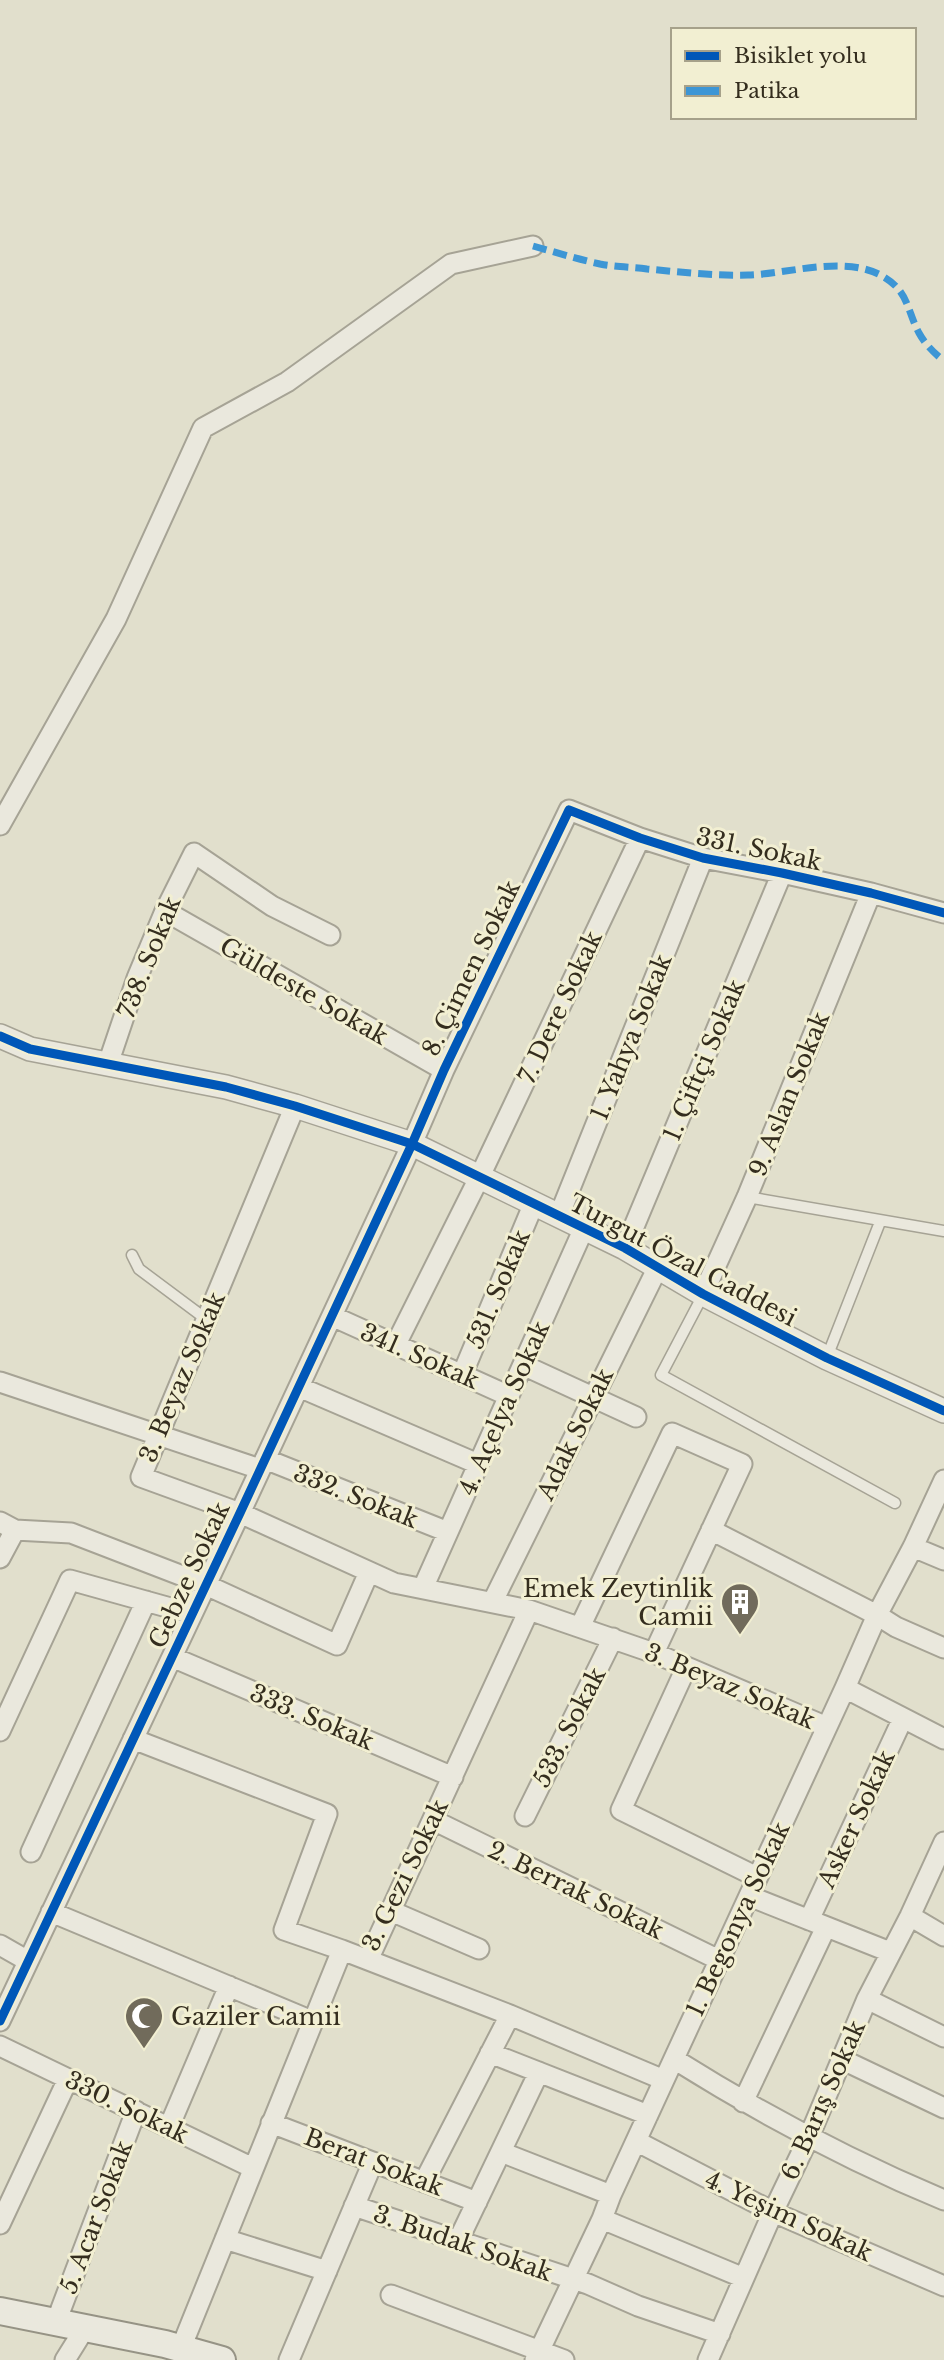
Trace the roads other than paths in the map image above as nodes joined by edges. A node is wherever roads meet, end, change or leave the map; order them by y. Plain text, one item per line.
1 (533, 246) dead end
2 (569, 810) joint
3 (0, 825) edge
4 (640, 838) junction
5 (703, 858) junction
6 (782, 873) junction
7 (871, 893) junction
8 (165, 911) junction
9 (944, 914) edge
10 (330, 935) dead end
11 (0, 1035) edge
12 (108, 1064) junction
13 (444, 1070) junction
14 (295, 1106) junction
15 (412, 1144) junction
16 (480, 1177) junction
17 (747, 1198) junction
18 (534, 1203) junction
19 (559, 1216) junction
20 (880, 1222) junction
21 (584, 1228) junction
22 (944, 1231) edge
23 (625, 1248) junction
24 (132, 1255) dead end
25 (658, 1267) junction
26 (703, 1294) junction
27 (332, 1315) junction
28 (206, 1319) junction
29 (396, 1344) junction
30 (827, 1358) junction
31 (523, 1366) junction
32 (462, 1374) junction
33 (0, 1382) edge
34 (299, 1387) junction
35 (509, 1396) junction
36 (594, 1397) junction
37 (944, 1411) edge
38 (636, 1417) dead end
39 (158, 1436) junction
40 (262, 1464) junction
41 (478, 1464) junction
42 (944, 1480) edge
43 (895, 1503) dead end
44 (240, 1513) junction
45 (8, 1526) edge
46 (711, 1530) junction
47 (448, 1532) junction
48 (913, 1547) junction
49 (0, 1558) edge
50 (944, 1560) edge
51 (369, 1572) junction
52 (206, 1585) junction
53 (423, 1588) junction
54 (146, 1601) junction
55 (492, 1601) junction
56 (529, 1610) junction
57 (192, 1614) junction
58 (877, 1615) junction
59 (580, 1627) junction
60 (613, 1639) junction
61 (944, 1648) edge
62 (654, 1653) junction
63 (172, 1657) junction
64 (686, 1668) junction
65 (845, 1688) junction
66 (903, 1718) junction
67 (827, 1727) junction
68 (0, 1731) edge
69 (133, 1739) junction
70 (944, 1739) edge
71 (453, 1777) junction
72 (525, 1816) dead end
73 (433, 1820) junction
74 (944, 1843) edge
75 (31, 1852) dead end
76 (758, 1877) junction
77 (749, 1896) junction
78 (391, 1911) junction
79 (51, 1912) junction
80 (910, 1916) junction
81 (818, 1924) junction
82 (944, 1936) edge
83 (0, 1945) edge
84 (479, 1949) dead end
85 (342, 1950) junction
86 (890, 1952) junction
87 (368, 1959) junction
88 (719, 1960) junction
89 (28, 1961) junction
90 (229, 1986) junction
91 (867, 1999) junction
92 (510, 2015) junction
93 (0, 2021) edge
94 (312, 2021) junction
95 (944, 2037) edge
96 (0, 2046) edge
97 (490, 2053) junction
98 (674, 2059) junction
99 (841, 2059) junction
100 (539, 2072) junction
101 (68, 2079) junction
102 (664, 2080) junction
103 (743, 2102) junction
104 (944, 2108) edge
105 (135, 2111) junction
106 (648, 2115) junction
107 (271, 2123) junction
108 (169, 2127) junction
109 (809, 2137) junction
110 (636, 2141) junction
111 (501, 2151) junction
112 (373, 2162) junction
113 (253, 2168) junction
114 (424, 2182) junction
115 (611, 2195) junction
116 (944, 2200) edge
117 (477, 2202) junction
118 (354, 2206) junction
119 (773, 2212) junction
120 (602, 2219) junction
121 (0, 2224) edge
122 (225, 2239) junction
123 (458, 2241) junction
124 (327, 2271) junction
125 (744, 2277) junction
126 (572, 2280) junction
127 (944, 2286) edge
128 (391, 2295) dead end
129 (0, 2311) edge
130 (56, 2322) junction
131 (85, 2328) junction
132 (720, 2334) junction
133 (167, 2351) edge
134 (537, 2356) edge
135 (65, 2360) edge
136 (222, 2360) edge
137 (289, 2360) edge
138 (564, 2360) edge
139 (708, 2360) edge

1 - 3 street
2 - 4 street, 331. Sokak
2 - 13 street, 8. Çimen Sokak
4 - 5 street, 331. Sokak
4 - 16 street, 7. Dere Sokak
5 - 6 street, 331. Sokak
5 - 19 street, 1. Yahya Sokak
6 - 7 street, 331. Sokak
6 - 23 street, 1. Çiftçi Sokak
7 - 9 street, 331. Sokak
7 - 17 street, 9. Aslan Sokak
8 - 10 street, 738. Sokak
8 - 12 street, 738. Sokak
8 - 13 street, Güldeste Sokak
11 - 12 street, Turgut Özal Caddesi
12 - 14 street, Turgut Özal Caddesi
13 - 15 street, 8. Çimen Sokak
14 - 15 street, Turgut Özal Caddesi
14 - 28 street, 3. Beyaz Sokak
15 - 16 street, Turgut Özal Caddesi
15 - 27 street, Gebze Sokak
16 - 18 street, Turgut Özal Caddesi
16 - 29 street, 7. Dere Sokak
17 - 20 lane
17 - 26 street, 9. Aslan Sokak
18 - 19 street, Turgut Özal Caddesi
18 - 32 street, 531. Sokak
19 - 21 street, Turgut Özal Caddesi
20 - 22 lane
20 - 30 lane
21 - 23 street, Turgut Özal Caddesi
21 - 31 street, 4. Açelya Sokak
23 - 25 street, Turgut Özal Caddesi
24 - 28 lane
25 - 26 street, Turgut Özal Caddesi
25 - 36 street, Adak Sokak
26 - 30 street, Turgut Özal Caddesi
26 - 43 lane
27 - 29 street, 341. Sokak
27 - 34 street, Gebze Sokak
28 - 39 street, 3. Beyaz Sokak
29 - 32 street, 341. Sokak
30 - 37 street, Turgut Özal Caddesi
31 - 35 street, 4. Açelya Sokak
31 - 36 street
32 - 35 street, 341. Sokak
33 - 39 street, 332. Sokak
34 - 40 street, Gebze Sokak
34 - 41 street
35 - 41 street, 4. Açelya Sokak
36 - 38 street
36 - 55 street, Adak Sokak
39 - 40 street, 332. Sokak
39 - 44 street, 3. Beyaz Sokak
40 - 44 street, Gebze Sokak
40 - 47 street, 332. Sokak
41 - 47 street, 4. Açelya Sokak
42 - 48 street, 1. Begonya Sokak
44 - 51 street, 3. Beyaz Sokak
44 - 52 street, Gebze Sokak
45 - 49 street
45 - 52 street
46 - 58 street
46 - 59 street
46 - 62 street
47 - 53 street, 4. Açelya Sokak
48 - 50 street
48 - 58 street, 1. Begonya Sokak
51 - 52 street
51 - 53 street, 3. Beyaz Sokak
52 - 57 street, Gebze Sokak
53 - 55 street, 3. Beyaz Sokak
54 - 57 street
54 - 68 street
54 - 75 street
55 - 56 street, 3. Beyaz Sokak
56 - 59 street, 3. Beyaz Sokak
56 - 71 street, 3. Gezi Sokak
57 - 63 street, Gebze Sokak
58 - 61 street
58 - 65 street, 1. Begonya Sokak
59 - 60 street, 3. Beyaz Sokak
60 - 62 street, 3. Beyaz Sokak
60 - 72 street, 533. Sokak
62 - 64 street, 3. Beyaz Sokak
63 - 69 street, Gebze Sokak
63 - 71 street, 333. Sokak
64 - 67 street, 3. Beyaz Sokak
64 - 76 street
65 - 66 street
65 - 67 street, 1. Begonya Sokak
66 - 70 street
66 - 81 street, Asker Sokak
67 - 76 street, 1. Begonya Sokak
69 - 79 street, Gebze Sokak
69 - 85 street
71 - 73 street, 3. Gezi Sokak
73 - 78 street, 3. Gezi Sokak
73 - 88 street, 2. Berrak Sokak
74 - 80 street, 6. Barış Sokak
76 - 77 street, 1. Begonya Sokak
77 - 81 street
77 - 88 street, 1. Begonya Sokak
78 - 84 street
78 - 87 street, 3. Gezi Sokak
79 - 89 street, Gebze Sokak
79 - 90 street
80 - 82 street
80 - 86 street, 6. Barış Sokak
81 - 86 street
81 - 103 street, Asker Sokak
83 - 89 street
85 - 87 street, 3. Gezi Sokak
85 - 94 street, 3. Gezi Sokak
86 - 91 street, 6. Barış Sokak
87 - 92 street
88 - 98 street, 1. Begonya Sokak
89 - 93 street, Gebze Sokak
90 - 94 street
90 - 108 street, 5. Acar Sokak
91 - 95 street
91 - 99 street, 6. Barış Sokak
92 - 97 street
92 - 102 street
94 - 107 street, 3. Gezi Sokak
96 - 101 street, 330. Sokak
97 - 100 street
97 - 114 street
98 - 102 street, 1. Begonya Sokak
98 - 103 street
99 - 104 street
99 - 109 street, 6. Barış Sokak
100 - 106 street
100 - 111 street
101 - 105 street, 330. Sokak
101 - 121 street
102 - 106 street, 1. Begonya Sokak
103 - 109 street
105 - 108 street, 330. Sokak
105 - 130 street, 5. Acar Sokak
106 - 110 street, 1. Begonya Sokak
107 - 112 street, Berat Sokak
107 - 113 street, 3. Gezi Sokak
108 - 113 street, 330. Sokak
109 - 116 street
109 - 119 street, 6. Barış Sokak
110 - 115 street, 1. Begonya Sokak
110 - 119 street, 4. Yeşim Sokak
111 - 115 street
111 - 117 street
112 - 114 street, Berat Sokak
112 - 118 street
113 - 122 street, 3. Gezi Sokak
114 - 117 street, Berat Sokak
115 - 120 street, 1. Begonya Sokak
117 - 123 street
118 - 123 street, 3. Budak Sokak
118 - 124 street
119 - 125 street, 6. Barış Sokak
119 - 127 street, 4. Yeşim Sokak
120 - 125 street
120 - 126 street, 1. Begonya Sokak
122 - 124 street
122 - 133 street, 3. Gezi Sokak
123 - 126 street, 3. Budak Sokak
124 - 137 street
125 - 132 street, 6. Barış Sokak
126 - 132 street, 3. Budak Sokak
126 - 134 street, 1. Begonya Sokak
128 - 134 street
129 - 130 main road
130 - 131 main road
131 - 133 main road
131 - 135 street
132 - 139 street, 6. Barış Sokak
133 - 136 main road
134 - 138 street

